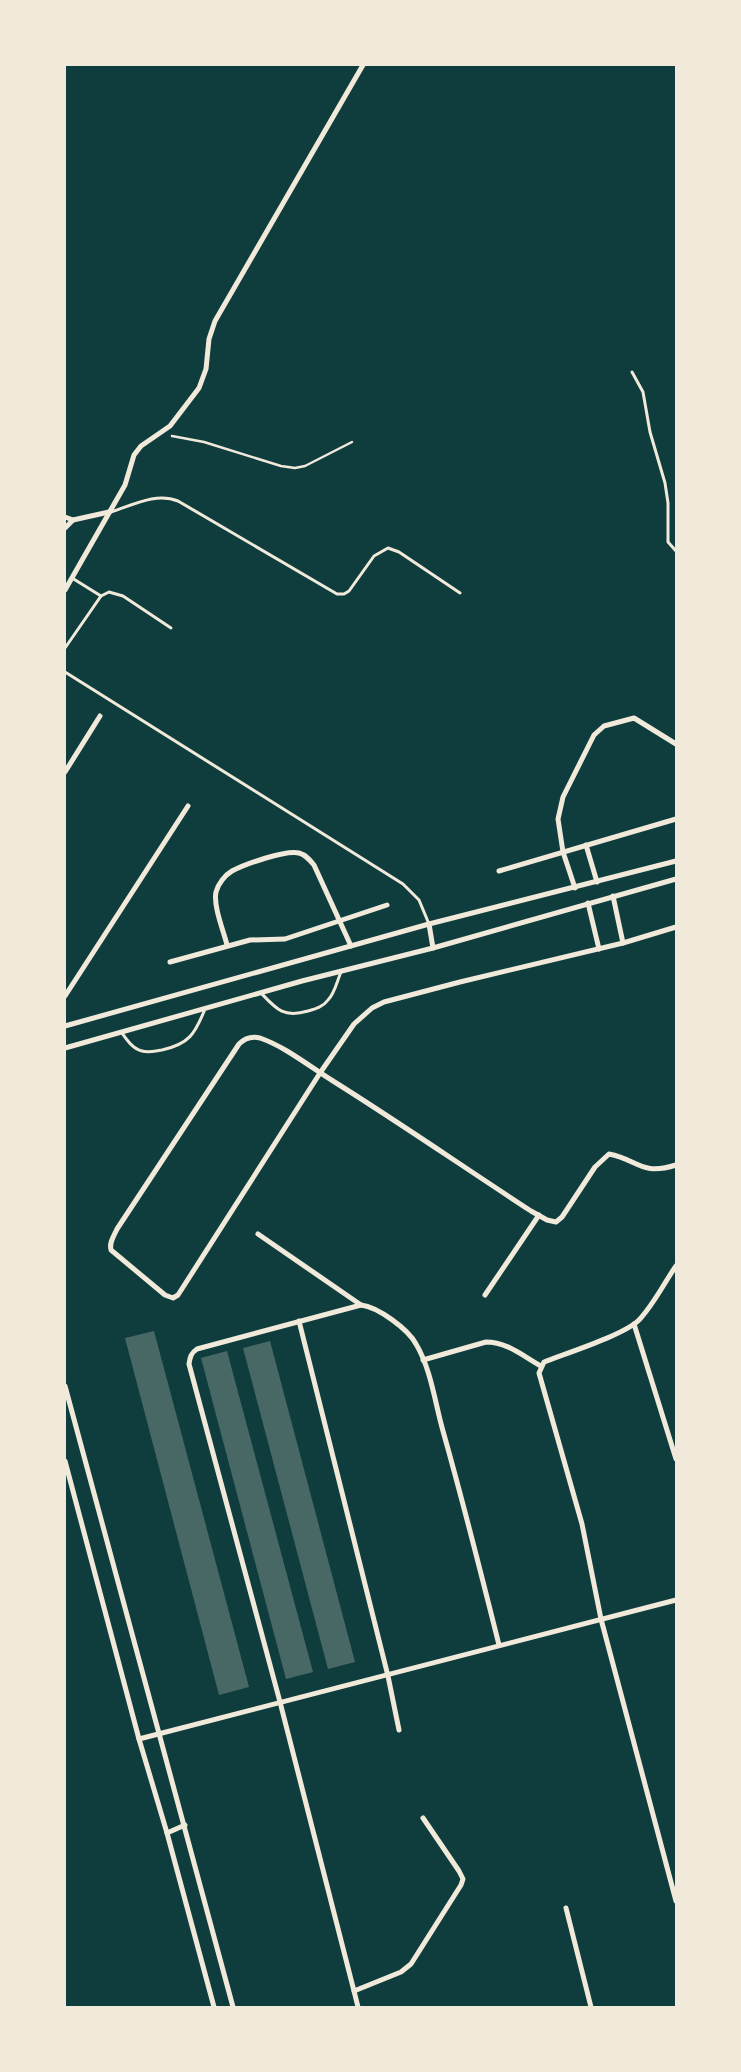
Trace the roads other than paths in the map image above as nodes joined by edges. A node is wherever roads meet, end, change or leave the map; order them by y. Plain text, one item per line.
1 (362, 65) edge
2 (632, 372) dead end
3 (109, 512) junction
4 (65, 517) edge
5 (73, 520) junction
6 (65, 528) edge
7 (676, 551) edge
8 (72, 578) junction
9 (65, 590) edge
10 (460, 593) dead end
11 (101, 596) junction
12 (171, 628) dead end
13 (65, 648) edge
14 (65, 672) edge
15 (100, 716) dead end
16 (676, 744) edge
17 (65, 772) edge
18 (188, 806) dead end
19 (676, 819) edge
20 (586, 845) junction
21 (563, 852) junction
22 (676, 861) edge
23 (499, 872) dead end
24 (676, 879) edge
25 (597, 882) junction
26 (575, 888) junction
27 (613, 896) junction
28 (588, 903) junction
29 (387, 905) dead end
30 (339, 920) junction
31 (429, 924) junction
32 (676, 927) edge
33 (623, 944) junction
34 (227, 945) junction
35 (351, 946) junction
36 (433, 948) junction
37 (600, 949) junction
38 (170, 962) dead end
39 (341, 972) junction
40 (261, 993) junction
41 (65, 996) edge
42 (205, 1009) junction
43 (65, 1026) edge
44 (122, 1033) junction
45 (65, 1048) edge
46 (320, 1073) junction
47 (676, 1165) edge
48 (539, 1215) junction
49 (258, 1234) dead end
50 (676, 1266) edge
51 (485, 1295) dead end
52 (361, 1305) junction
53 (299, 1321) junction
54 (634, 1324) junction
55 (423, 1360) junction
56 (541, 1366) junction
57 (65, 1386) edge
58 (676, 1458) edge
59 (65, 1461) edge
60 (676, 1600) edge
61 (601, 1618) junction
62 (500, 1644) junction
63 (388, 1676) junction
64 (280, 1702) junction
65 (399, 1730) dead end
66 (159, 1735) junction
67 (139, 1740) junction
68 (423, 1818) dead end
69 (185, 1825) junction
70 (167, 1833) junction
71 (676, 1901) edge
72 (566, 1908) dead end
73 (354, 1991) junction
74 (214, 2007) edge
75 (233, 2007) edge
76 (358, 2007) edge
77 (591, 2007) edge

1 - 3 street
2 - 7 lane
3 - 5 street
3 - 8 street
3 - 10 lane
4 - 5 street
5 - 6 street
8 - 9 street
8 - 11 lane
11 - 12 lane
11 - 13 lane
14 - 31 lane
15 - 17 street
16 - 21 street
18 - 41 street
19 - 20 street
20 - 21 street
20 - 25 street
21 - 23 street
21 - 26 street
22 - 25 street
24 - 27 street
25 - 26 street
26 - 31 street
27 - 28 street
27 - 33 street
28 - 36 street
28 - 37 street
29 - 30 street
30 - 34 street
30 - 34 street
30 - 35 street
31 - 35 street
31 - 36 street
32 - 33 street
33 - 37 street
34 - 38 street
35 - 43 street
36 - 39 street
37 - 46 street
39 - 40 street
39 - 40 lane
40 - 42 street
42 - 44 street
42 - 44 lane
44 - 45 street
46 - 46 street
46 - 48 street
47 - 48 street
48 - 51 street
49 - 52 street
50 - 54 street
52 - 53 street
52 - 55 street
53 - 63 street
53 - 64 street
54 - 56 street
54 - 58 street
55 - 56 street
55 - 62 street
56 - 61 street
57 - 66 street
59 - 67 street
60 - 61 street
61 - 62 street
61 - 71 street
62 - 63 street
63 - 64 street
63 - 65 street
64 - 66 street
64 - 73 street
66 - 67 street
66 - 69 street
67 - 70 street
68 - 73 street
69 - 70 street
69 - 75 street
70 - 74 street
72 - 77 street
73 - 76 street

